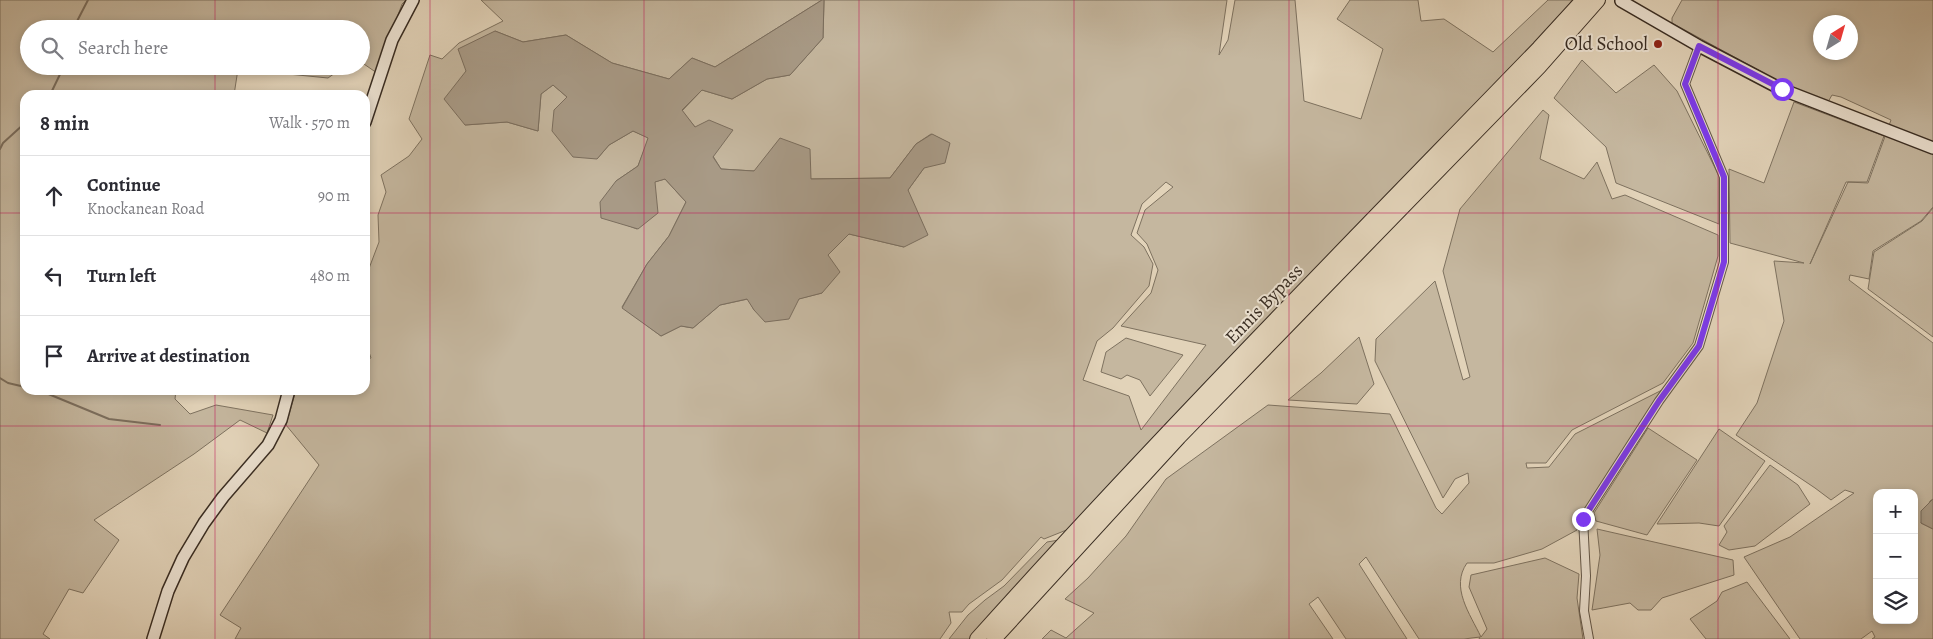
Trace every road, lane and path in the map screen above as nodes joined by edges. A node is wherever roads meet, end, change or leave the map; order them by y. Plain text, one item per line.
1 (413, 0) edge
2 (1583, 0) edge
3 (1598, 0) edge
4 (1621, 1) edge
5 (1699, 46) junction
6 (370, 107) edge
7 (1933, 148) edge
8 (288, 395) edge
9 (153, 639) edge
10 (978, 639) edge
11 (994, 639) edge
12 (1589, 639) edge

1 - 6 street
2 - 10 highway, Ennis Bypass
3 - 11 highway, Ennis Bypass
4 - 5 street
5 - 7 street
5 - 12 street
8 - 9 street

